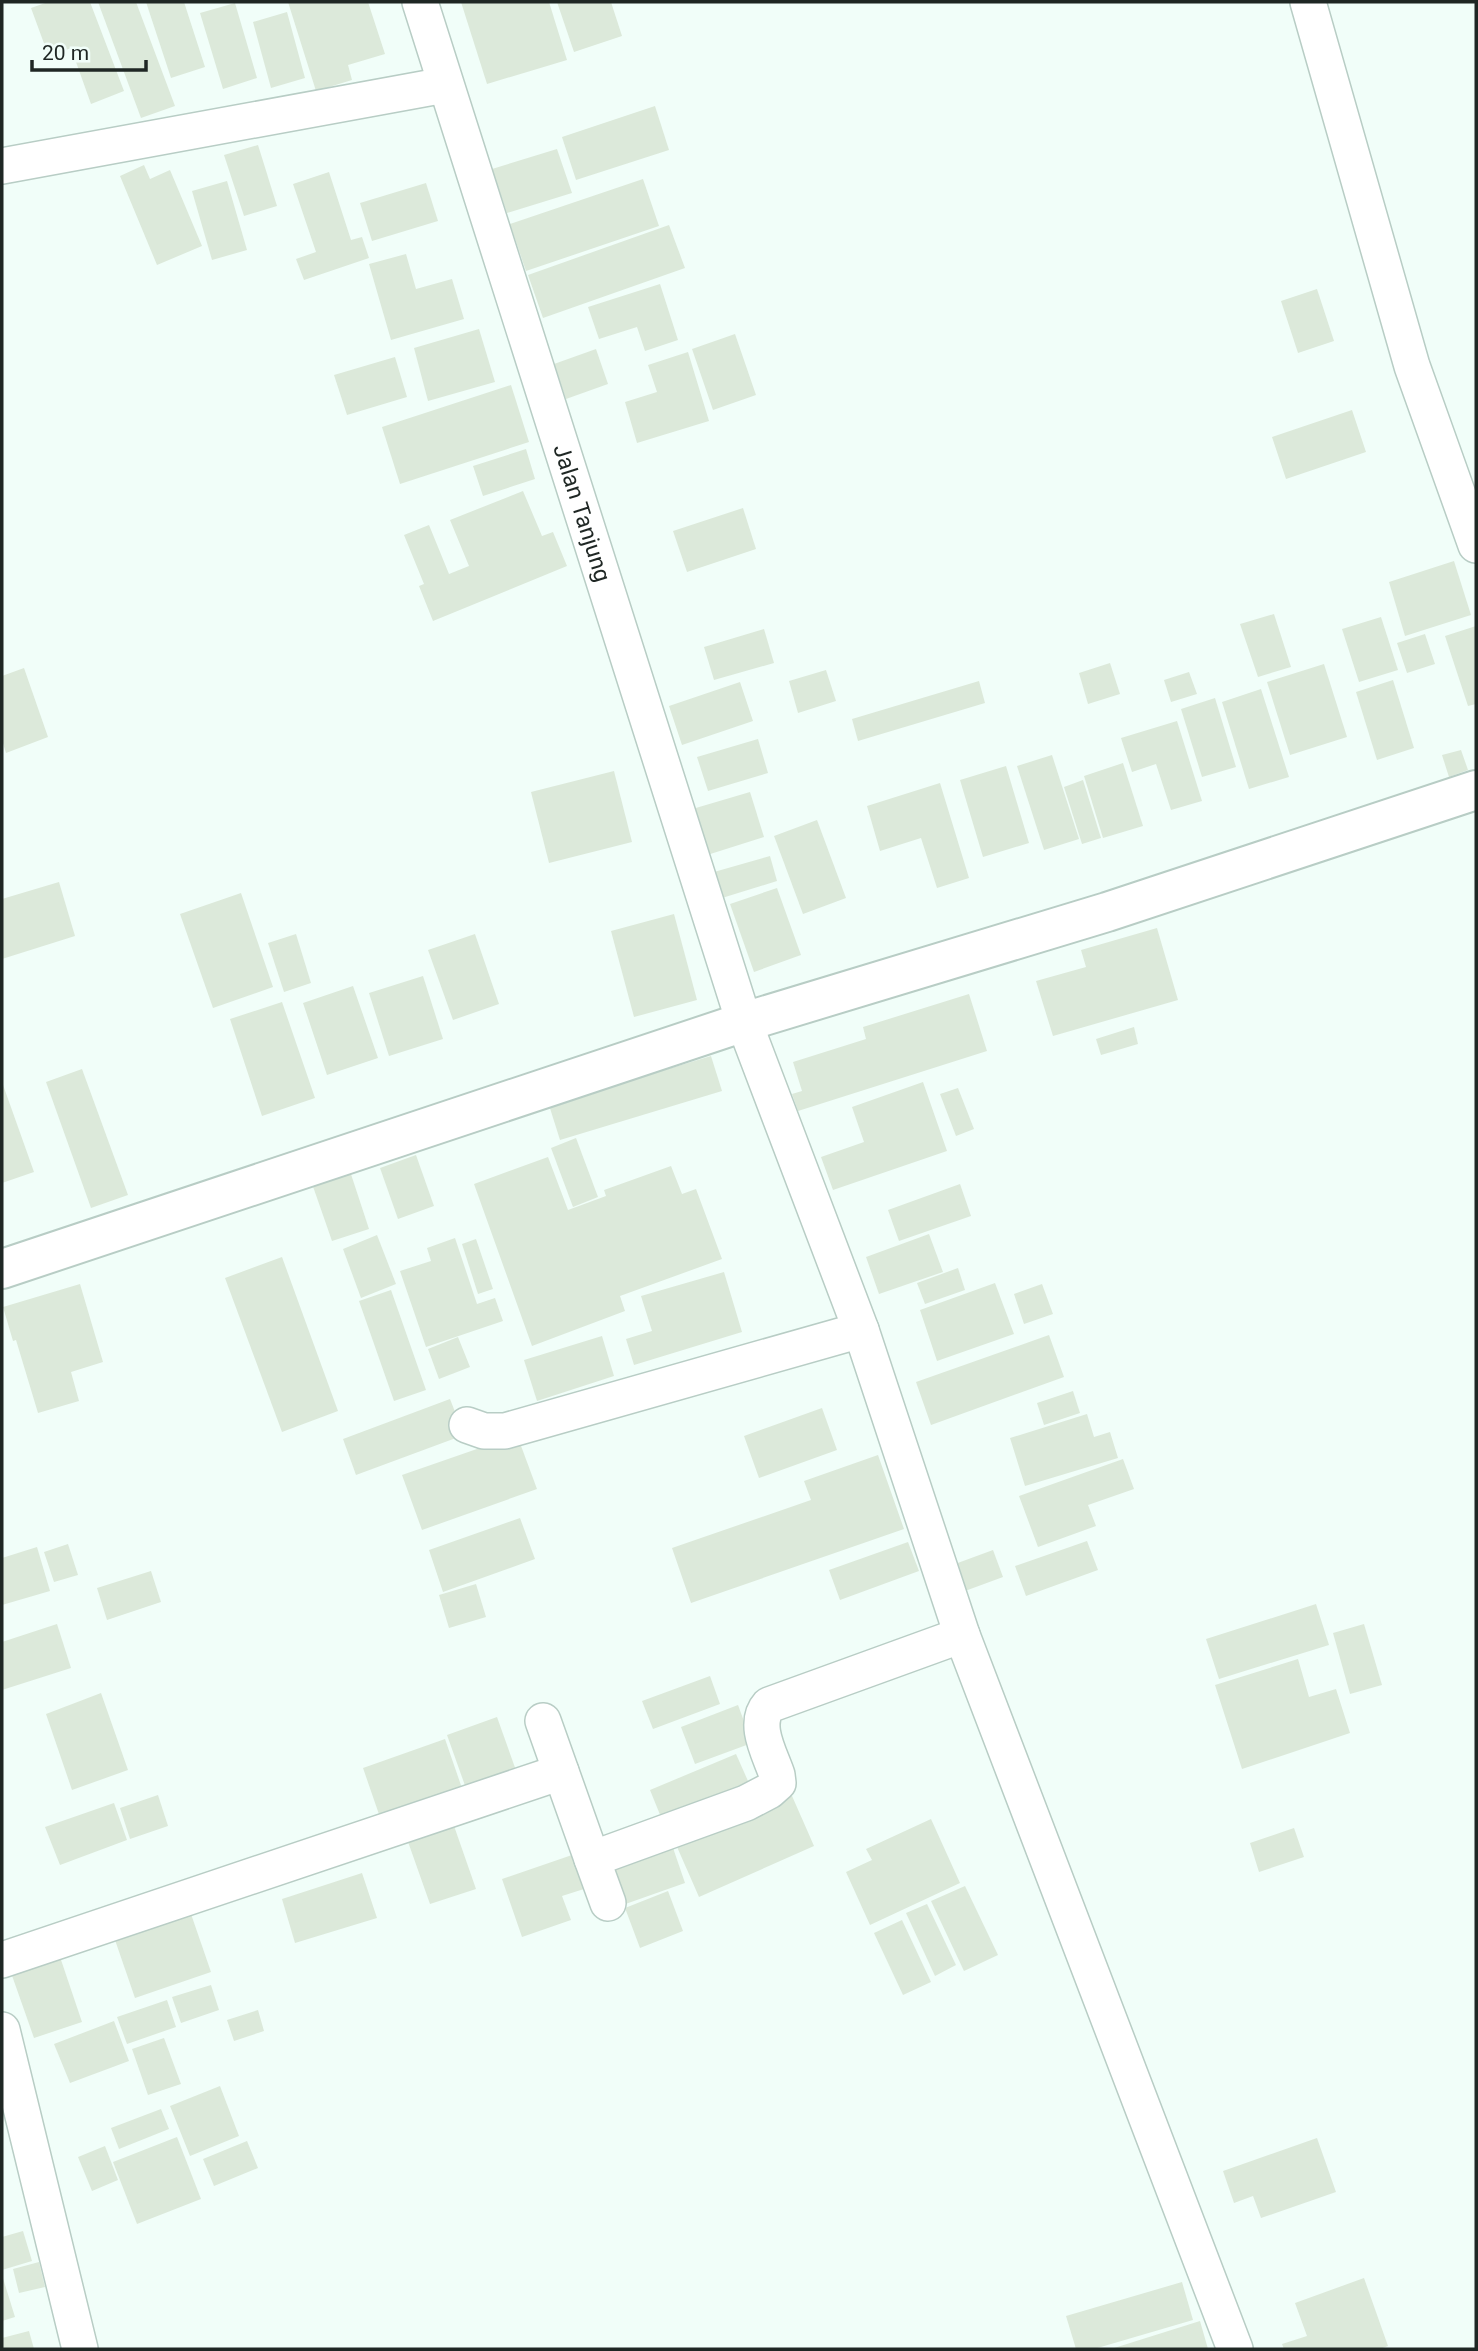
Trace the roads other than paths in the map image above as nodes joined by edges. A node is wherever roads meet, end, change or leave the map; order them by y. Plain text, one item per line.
1 (420, 2) edge
2 (1308, 2) edge
3 (445, 85) junction
4 (2, 166) edge
5 (1476, 545) edge
6 (1476, 790) edge
7 (744, 1022) junction
8 (2, 1269) edge
9 (861, 1330) junction
10 (467, 1425) dead end
11 (962, 1635) junction
12 (543, 1721) dead end
13 (561, 1772) junction
14 (592, 1859) junction
15 (608, 1903) dead end
16 (2, 1960) edge
17 (2, 2030) edge
18 (80, 2349) edge
19 (1234, 2349) edge

1 - 3 street, Jalan Tanjung
2 - 5 street
3 - 4 street
3 - 7 street, Jalan Tanjung
6 - 7 street
7 - 8 street
7 - 9 street, Jalan Tanjung
9 - 10 street
9 - 11 street, Jalan Tanjung
11 - 14 street
11 - 19 street, Jalan Tanjung
12 - 13 street
13 - 14 street
13 - 16 street
14 - 15 street
17 - 18 street

